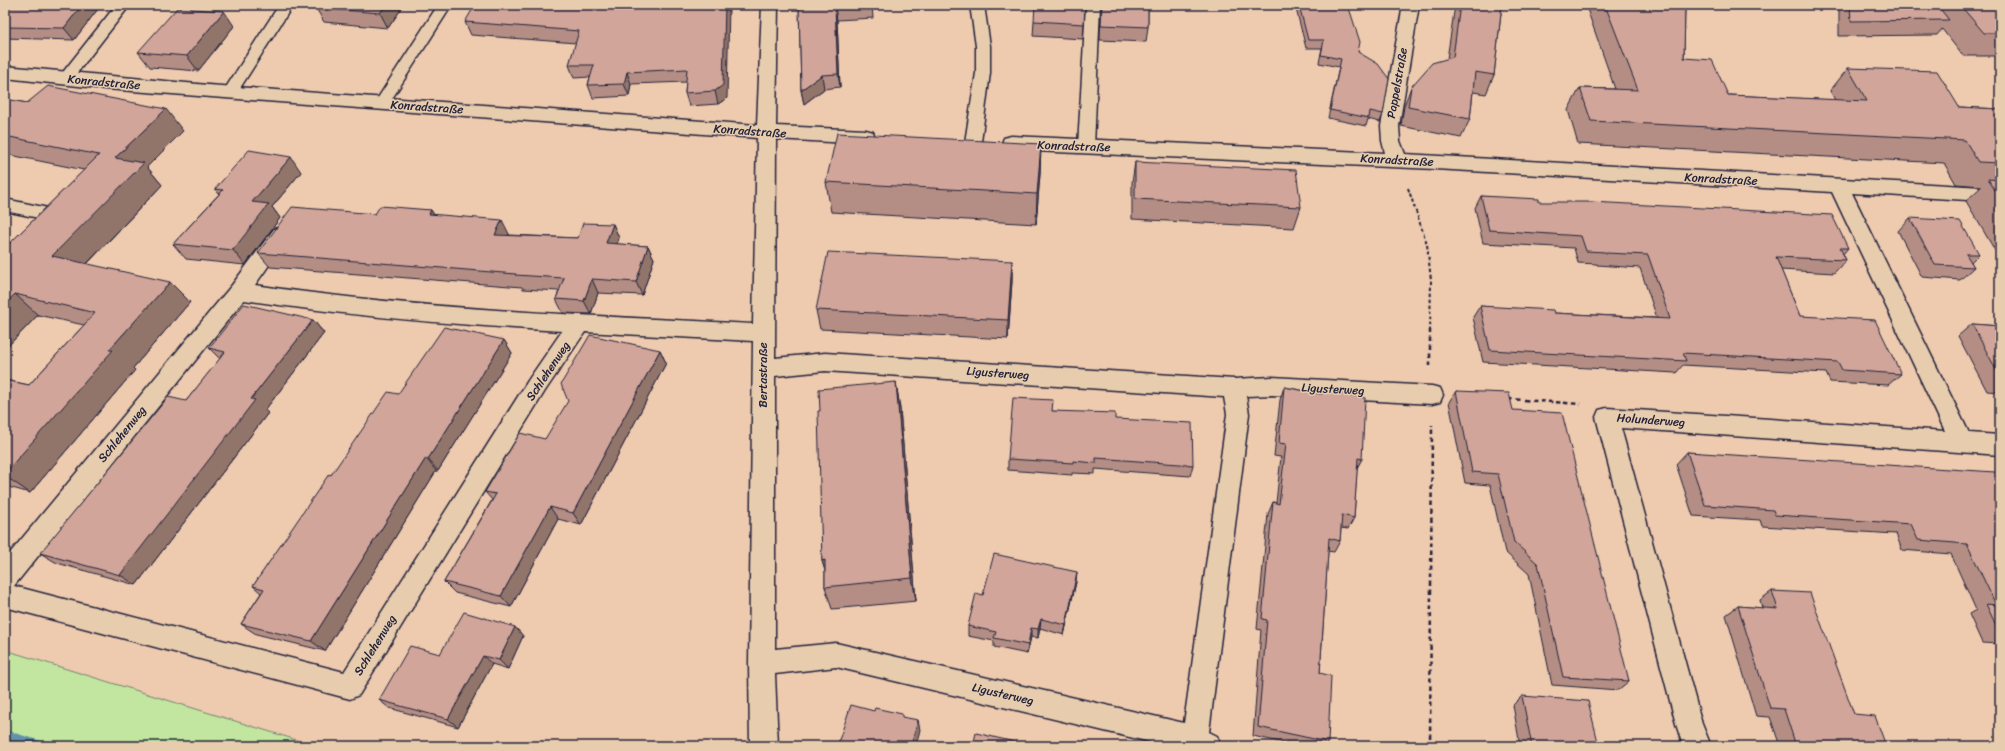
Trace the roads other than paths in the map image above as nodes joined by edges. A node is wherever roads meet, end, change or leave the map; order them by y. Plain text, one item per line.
1 (123, 5) edge
2 (286, 5) edge
3 (445, 5) edge
4 (770, 5) edge
5 (977, 5) edge
6 (1093, 5) edge
7 (1411, 5) edge
8 (5, 72) edge
9 (65, 79) junction
10 (230, 92) junction
11 (381, 104) junction
12 (765, 133) junction
13 (881, 138) edge
14 (979, 142) joint
15 (1086, 147) junction
16 (1397, 160) junction
17 (1839, 187) junction
18 (2000, 195) edge
19 (5, 205) edge
20 (291, 221) edge
21 (42, 226) edge
22 (239, 291) junction
23 (579, 324) junction
24 (764, 333) junction
25 (763, 368) junction
26 (1234, 388) junction
27 (1432, 395) road end
28 (1962, 442) junction
29 (2000, 445) edge
30 (5, 578) edge
31 (5, 595) edge
32 (762, 663) junction
33 (1201, 742) edge
34 (764, 746) edge
35 (1696, 746) edge

1 - 9 lane
2 - 10 lane
3 - 11 lane
4 - 12 street, Bertastraße
5 - 14 lane
6 - 15 lane
7 - 16 street, Pappelstraße
8 - 9 street, Konradstraße
9 - 10 street, Konradstraße
10 - 11 street, Konradstraße
11 - 12 street, Konradstraße
12 - 13 street, Konradstraße
12 - 24 street, Bertastraße
14 - 15 street, Konradstraße
15 - 16 street, Konradstraße
16 - 17 street, Konradstraße
17 - 18 street, Konradstraße
17 - 28 street
19 - 21 lane
20 - 22 street, Schlehenweg
22 - 23 street, Schlehenweg
22 - 30 street, Schlehenweg
23 - 24 street, Schlehenweg
23 - 31 street, Schlehenweg
24 - 25 street, Bertastraße
25 - 26 street, Ligusterweg
25 - 32 street, Bertastraße
26 - 27 street, Ligusterweg
26 - 33 street, Ligusterweg
28 - 29 street, Holunderweg
28 - 35 street, Holunderweg
32 - 33 street, Ligusterweg
32 - 34 street, Bertastraße

